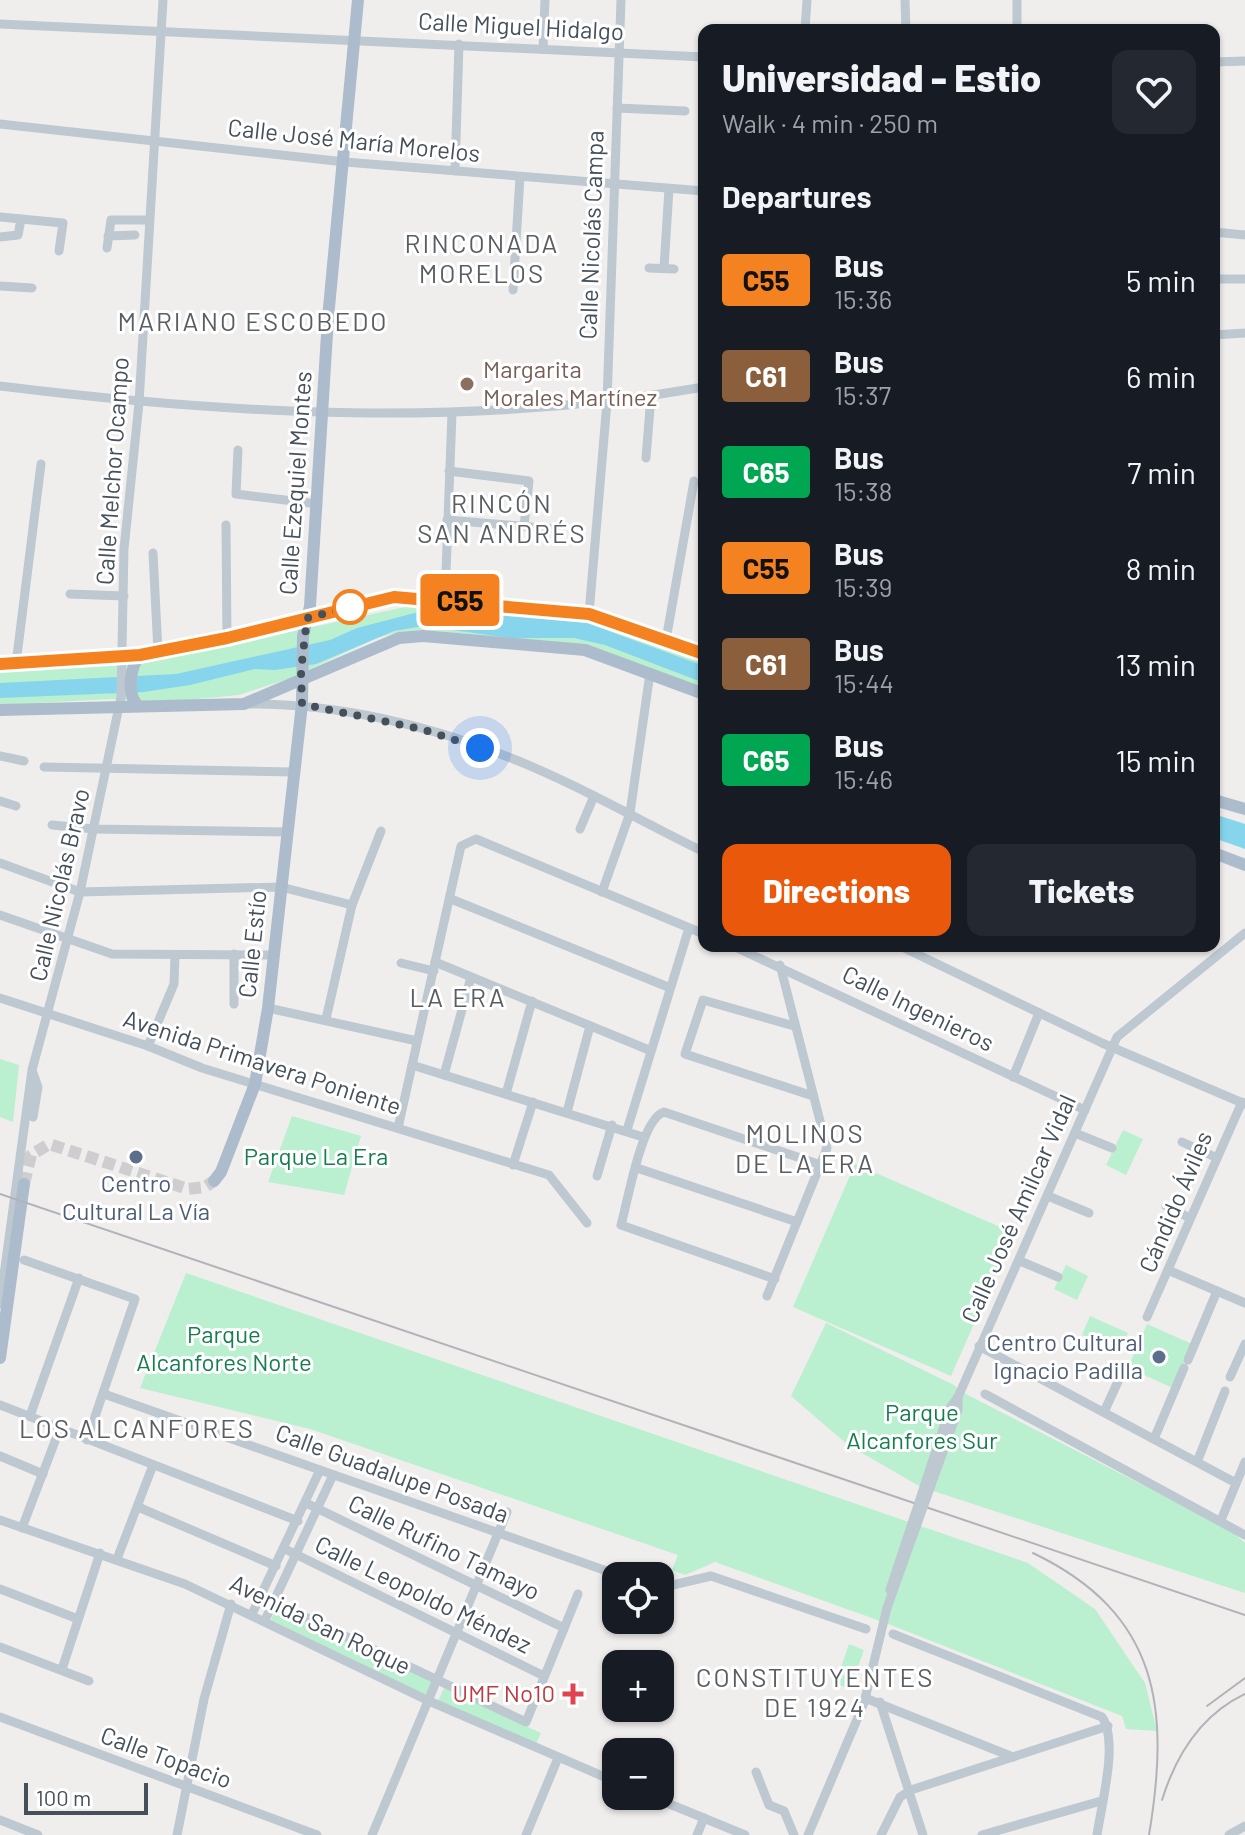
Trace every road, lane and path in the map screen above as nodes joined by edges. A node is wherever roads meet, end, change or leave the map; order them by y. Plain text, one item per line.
1 (163, 0) edge
2 (358, 0) edge
3 (545, 0) edge
4 (621, 0) edge
5 (807, 0) edge
6 (905, 0) edge
7 (1017, 0) edge
8 (0, 24) edge
9 (805, 24) edge
10 (906, 24) edge
11 (1017, 24) edge
12 (161, 30) junction
13 (355, 38) junction
14 (459, 44) junction
15 (543, 49) junction
16 (619, 53) junction
17 (698, 57) edge
18 (1245, 61) edge
19 (1220, 62) edge
20 (617, 108) junction
21 (685, 111) dead end
22 (0, 124) edge
23 (154, 140) junction
24 (345, 162) junction
25 (455, 171) junction
26 (520, 177) junction
27 (612, 184) junction
28 (669, 189) junction
29 (698, 191) edge
30 (0, 217) edge
31 (21, 219) junction
32 (149, 220) junction
33 (1220, 233) edge
34 (135, 235) dead end
35 (1245, 235) edge
36 (108, 236) junction
37 (0, 237) edge
38 (107, 248) dead end
39 (59, 251) dead end
40 (649, 268) dead end
41 (1220, 279) edge
42 (1245, 279) edge
43 (0, 286) edge
44 (32, 288) dead end
45 (513, 290) dead end
46 (1245, 333) edge
47 (1220, 335) edge
48 (0, 386) edge
49 (698, 388) edge
50 (651, 396) junction
51 (607, 402) junction
52 (139, 403) junction
53 (325, 412) junction
54 (452, 413) junction
55 (238, 450) dead end
56 (646, 458) dead end
57 (41, 464) dead end
58 (449, 471) junction
59 (694, 481) dead end
60 (318, 504) junction
61 (447, 520) junction
62 (226, 525) dead end
63 (524, 526) junction
64 (555, 529) dead end
65 (153, 553) dead end
66 (70, 594) dead end
67 (124, 596) junction
68 (445, 599) junction
69 (589, 614) junction
70 (307, 618) junction
71 (227, 638) junction
72 (666, 640) junction
73 (158, 652) junction
74 (698, 652) edge
75 (0, 664) edge
76 (16, 664) junction
77 (127, 665) junction
78 (650, 673) junction
79 (301, 676) junction
80 (698, 692) edge
81 (128, 701) junction
82 (244, 704) junction
83 (302, 704) junction
84 (0, 710) edge
85 (0, 756) edge
86 (24, 761) dead end
87 (44, 767) dead end
88 (107, 768) junction
89 (294, 772) junction
90 (594, 796) junction
91 (0, 801) edge
92 (1220, 802) edge
93 (16, 806) dead end
94 (1245, 809) edge
95 (630, 813) junction
96 (52, 825) dead end
97 (94, 829) junction
98 (580, 829) dead end
99 (381, 831) dead end
100 (287, 832) junction
101 (698, 849) edge
102 (1220, 855) edge
103 (0, 863) edge
104 (1245, 865) edge
105 (281, 887) junction
106 (80, 892) junction
107 (602, 892) junction
108 (451, 899) junction
109 (352, 905) junction
110 (0, 915) edge
111 (689, 928) junction
112 (1245, 930) edge
113 (698, 932) edge
114 (69, 941) junction
115 (1238, 943) edge
116 (748, 952) edge
117 (912, 952) edge
118 (234, 954) junction
119 (175, 955) junction
120 (274, 955) junction
121 (401, 963) dead end
122 (780, 965) junction
123 (434, 966) junction
124 (471, 977) junction
125 (668, 987) junction
126 (0, 998) edge
127 (532, 1001) junction
128 (234, 1004) dead end
129 (268, 1008) junction
130 (1039, 1013) junction
131 (50, 1015) junction
132 (326, 1019) junction
133 (590, 1026) junction
134 (794, 1026) junction
135 (417, 1041) junction
136 (148, 1046) junction
137 (1113, 1048) junction
138 (649, 1050) junction
139 (412, 1065) junction
140 (32, 1070) junction
141 (444, 1075) junction
142 (1013, 1077) junction
143 (255, 1084) junction
144 (506, 1094) junction
145 (813, 1096) junction
146 (533, 1102) junction
147 (1243, 1103) edge
148 (1085, 1110) junction
149 (567, 1112) junction
150 (33, 1117) dead end
151 (612, 1125) junction
152 (398, 1128) junction
153 (627, 1130) junction
154 (1075, 1133) junction
155 (643, 1137) junction
156 (1182, 1142) dead end
157 (1112, 1148) dead end
158 (1215, 1157) junction
159 (513, 1165) junction
160 (821, 1165) junction
161 (637, 1168) junction
162 (597, 1176) dead end
163 (214, 1181) dead end
164 (24, 1184) tunnel mouth
165 (1048, 1196) junction
166 (1166, 1206) dead end
167 (1089, 1213) dead end
168 (1190, 1218) junction
169 (797, 1222) junction
170 (587, 1223) dead end
171 (24, 1260) dead end
172 (1020, 1261) junction
173 (1168, 1270) junction
174 (1058, 1277) dead end
175 (79, 1278) junction
176 (775, 1279) junction
177 (1217, 1291) junction
178 (767, 1296) dead end
179 (1245, 1303) edge
180 (0, 1304) edge
181 (1147, 1317) dead end
182 (1245, 1344) edge
183 (979, 1346) junction
184 (0, 1358) edge
185 (1121, 1375) dead end
186 (1230, 1377) dead end
187 (1225, 1391) dead end
188 (104, 1394) junction
189 (985, 1394) dead end
190 (0, 1405) edge
191 (1104, 1412) junction
192 (30, 1416) junction
193 (60, 1428) junction
194 (1154, 1439) junction
195 (87, 1440) junction
196 (0, 1456) edge
197 (1197, 1462) junction
198 (1245, 1462) edge
199 (153, 1465) junction
200 (320, 1470) junction
201 (43, 1474) junction
202 (333, 1475) junction
203 (1236, 1483) junction
204 (306, 1503) junction
205 (138, 1507) junction
206 (318, 1510) junction
207 (507, 1512) dead end
208 (0, 1520) edge
209 (1221, 1520) junction
210 (298, 1521) junction
211 (22, 1528) junction
212 (498, 1533) junction
213 (1245, 1535) edge
214 (285, 1549) junction
215 (100, 1553) junction
216 (296, 1554) junction
217 (117, 1559) junction
218 (276, 1566) junction
219 (602, 1569) edge
220 (674, 1585) edge
221 (478, 1587) junction
222 (0, 1589) edge
223 (578, 1594) dead end
224 (261, 1596) junction
225 (272, 1601) junction
226 (231, 1604) junction
227 (252, 1614) junction
228 (78, 1619) junction
229 (265, 1620) junction
230 (564, 1628) junction
231 (866, 1629) dead end
232 (893, 1634) dead end
233 (456, 1635) junction
234 (0, 1647) edge
235 (62, 1669) junction
236 (544, 1676) junction
237 (439, 1680) junction
238 (89, 1681) dead end
239 (865, 1698) junction
240 (429, 1701) junction
241 (880, 1702) junction
242 (0, 1717) edge
243 (1105, 1722) junction
244 (1013, 1757) junction
245 (558, 1758) junction
246 (756, 1772) dead end
247 (602, 1776) edge
248 (187, 1787) junction
249 (911, 1790) junction
250 (1101, 1801) junction
251 (674, 1806) edge
252 (704, 1818) junction
253 (0, 1820) edge
254 (1245, 1826) edge
255 (884, 1833) edge
256 (38, 1835) edge
257 (177, 1835) edge
258 (317, 1835) edge
259 (372, 1835) edge
260 (526, 1835) edge
261 (697, 1835) edge
262 (745, 1835) edge
263 (794, 1835) edge
264 (808, 1835) edge
265 (923, 1835) edge
266 (982, 1835) edge
267 (1097, 1835) edge
268 (1229, 1835) edge

1 - 12 street, Calle Melchor Ocampo
2 - 13 main road, Calle Ezequiel Montes
3 - 15 street
4 - 16 street, Calle Nicolás Campa
5 - 9 street
6 - 10 street
7 - 11 street
8 - 12 street, Calle Miguel Hidalgo
12 - 13 street, Calle Miguel Hidalgo
12 - 23 street, Calle Melchor Ocampo
13 - 14 street, Calle Miguel Hidalgo
13 - 24 main road, Calle Ezequiel Montes
14 - 15 street, Calle Miguel Hidalgo
14 - 25 street
15 - 16 street, Calle Miguel Hidalgo
16 - 17 street, Calle Miguel Hidalgo
16 - 20 street, Calle Nicolás Campa
18 - 19 street
20 - 21 street
20 - 27 street, Calle Nicolás Campa
22 - 23 street, Calle José María Morelos
23 - 24 street, Calle José María Morelos
23 - 32 street, Calle Melchor Ocampo
24 - 25 street, Calle José María Morelos
24 - 53 main road, Calle Ezequiel Montes
25 - 26 street, Calle José María Morelos
26 - 27 street, Calle José María Morelos
26 - 45 street
27 - 28 street, Calle José María Morelos
27 - 51 street, Calle Nicolás Campa
28 - 29 street, Calle José María Morelos
28 - 40 street
30 - 31 street
31 - 37 street
31 - 39 street
32 - 36 street
32 - 52 street, Calle Melchor Ocampo
33 - 35 street
34 - 36 street
36 - 38 street
41 - 42 street
43 - 44 street
46 - 47 street
48 - 52 street
49 - 50 street
50 - 51 street
50 - 56 street
51 - 54 street
51 - 69 street, Calle Nicolás Campa
52 - 53 street
52 - 67 street, Calle Melchor Ocampo
53 - 54 street
53 - 60 main road, Calle Ezequiel Montes
54 - 58 street
55 - 60 street
57 - 76 street
58 - 61 street
58 - 63 street
59 - 72 street
60 - 70 main road, Calle Ezequiel Montes
61 - 63 street
61 - 68 street
62 - 71 street
63 - 64 street
65 - 73 street
66 - 67 street
67 - 77 street, Calle Melchor Ocampo
68 - 69 main road
68 - 70 main road
69 - 72 main road
70 - 71 main road
70 - 79 main road, Calle Ezequiel Montes
71 - 73 main road
72 - 74 main road
73 - 77 main road
75 - 76 main road
76 - 77 main road
77 - 81 main road
78 - 79 main road
78 - 80 main road
78 - 95 street
79 - 82 main road
79 - 83 main road, Calle Ezequiel Montes
81 - 82 main road
81 - 84 main road
81 - 88 street, Calle Nicolás Bravo
82 - 83 street
83 - 89 main road, Calle Estío
83 - 90 street
85 - 86 street
87 - 88 street
88 - 89 street
88 - 97 street, Calle Nicolás Bravo
89 - 100 main road, Calle Estío
90 - 95 street
90 - 98 street
91 - 93 street
92 - 94 main road
95 - 101 street
95 - 107 street
96 - 97 street
97 - 100 street
97 - 106 street, Calle Nicolás Bravo
99 - 109 street
100 - 105 main road, Calle Estío
102 - 104 main road
103 - 106 street
105 - 106 street
105 - 109 street
105 - 120 main road, Calle Estío
106 - 114 street, Calle Nicolás Bravo
107 - 108 street
107 - 111 street
108 - 123 street
108 - 125 street
109 - 132 street
110 - 114 street
111 - 113 street
111 - 125 street
112 - 115 street, Calle José Amilcar Vidal
114 - 119 street
114 - 131 street, Calle Nicolás Bravo
115 - 137 street, Calle José Amilcar Vidal
116 - 122 street, Calle Ingenieros
117 - 130 street
118 - 119 street
118 - 120 street
118 - 128 street
119 - 136 street
120 - 129 main road, Calle Estío
121 - 123 street
122 - 134 street
122 - 142 street, Calle Ingenieros
123 - 124 street
123 - 135 street
124 - 127 street
124 - 141 street
125 - 138 street
126 - 131 street, Avenida Primavera Poniente
127 - 133 street
127 - 144 street
129 - 132 street
129 - 143 main road, Calle Estío
130 - 137 street
130 - 142 street
131 - 136 street, Avenida Primavera Poniente
131 - 140 street, Calle Nicolás Bravo
132 - 135 street
133 - 138 street
133 - 149 street
134 - 145 street
134 - 145 street
135 - 139 street
136 - 143 street, Avenida Primavera Poniente
137 - 147 street
137 - 148 street, Calle José Amilcar Vidal
138 - 153 street
139 - 141 street
139 - 152 street
140 - 150 street
140 - 180 street
141 - 144 street
142 - 148 street, Calle Ingenieros
143 - 152 street, Avenida Primavera Poniente
143 - 163 main road, Calle Estío
144 - 146 street
145 - 160 street
146 - 149 street
146 - 159 street
147 - 158 street, Cándido Áviles
148 - 154 street, Calle José Amilcar Vidal
149 - 151 street
151 - 153 street
151 - 162 street
152 - 159 street, Avenida Primavera Poniente
153 - 155 street
154 - 157 street
154 - 165 street, Calle José Amilcar Vidal
155 - 160 street
155 - 161 street
156 - 158 street
158 - 168 street, Cándido Áviles
159 - 170 street, Avenida Primavera Poniente
160 - 169 street
161 - 169 street
161 - 176 street
164 - 184 main road
165 - 167 street
165 - 172 street, Calle José Amilcar Vidal
166 - 168 street
168 - 173 street, Cándido Áviles
169 - 176 street
171 - 175 street
172 - 174 street
172 - 183 street, Calle José Amilcar Vidal
173 - 177 street
173 - 181 street, Cándido Áviles
175 - 188 street
175 - 192 street
176 - 178 street
177 - 179 street
177 - 194 street
182 - 186 street
183 - 191 street
183 - 239 street, Calle José Amilcar Vidal, bridge
185 - 191 street
187 - 197 street
188 - 195 street
188 - 200 street, Calle Guadalupe Posada
189 - 209 street
190 - 192 street
191 - 194 street
192 - 193 street
193 - 195 street
193 - 201 street
194 - 197 street
195 - 199 street
196 - 201 street
197 - 203 street
198 - 203 street
199 - 205 street
199 - 210 street
200 - 202 street, Calle Guadalupe Posada
200 - 204 street
201 - 211 street
202 - 206 street
202 - 212 street, Calle Guadalupe Posada
203 - 209 street
204 - 206 street, Calle Rufino Tamayo
204 - 210 street
205 - 217 street
205 - 218 street
206 - 216 street
206 - 221 street, Calle Rufino Tamayo
207 - 212 street
208 - 211 street, Avenida San Roque
209 - 213 street
210 - 214 street
211 - 215 street, Avenida San Roque
212 - 219 street, Calle Guadalupe Posada
212 - 221 street
214 - 216 street, Calle Leopoldo Méndez
214 - 218 street
215 - 217 street, Avenida San Roque
215 - 228 street
216 - 225 street
216 - 233 street, Calle Leopoldo Méndez
217 - 226 street, Avenida San Roque
218 - 224 street
220 - 231 street
221 - 230 street, Calle Rufino Tamayo
221 - 233 street
222 - 228 street
223 - 230 street
224 - 225 street
224 - 227 street
225 - 229 street
225 - 237 street
226 - 227 street, Avenida San Roque
226 - 248 street
227 - 229 street, Avenida San Roque
228 - 235 street
229 - 240 street, Avenida San Roque
230 - 236 street
232 - 243 street
233 - 236 street, Calle Leopoldo Méndez
233 - 237 street
234 - 235 street
235 - 238 street
236 - 237 street
237 - 240 street
239 - 241 street
239 - 264 street, Calle José Amilcar Vidal
240 - 245 street, Avenida San Roque
240 - 259 street
241 - 244 street
241 - 249 street
242 - 248 street, Calle Topacio
243 - 244 street
243 - 250 street
244 - 249 street
245 - 247 street, Avenida San Roque
245 - 260 street
246 - 263 street
248 - 257 street
248 - 258 street, Calle Topacio
249 - 255 street
249 - 265 street
250 - 266 street
250 - 267 street
251 - 252 street
252 - 261 street
252 - 262 street
253 - 256 street
254 - 268 street

